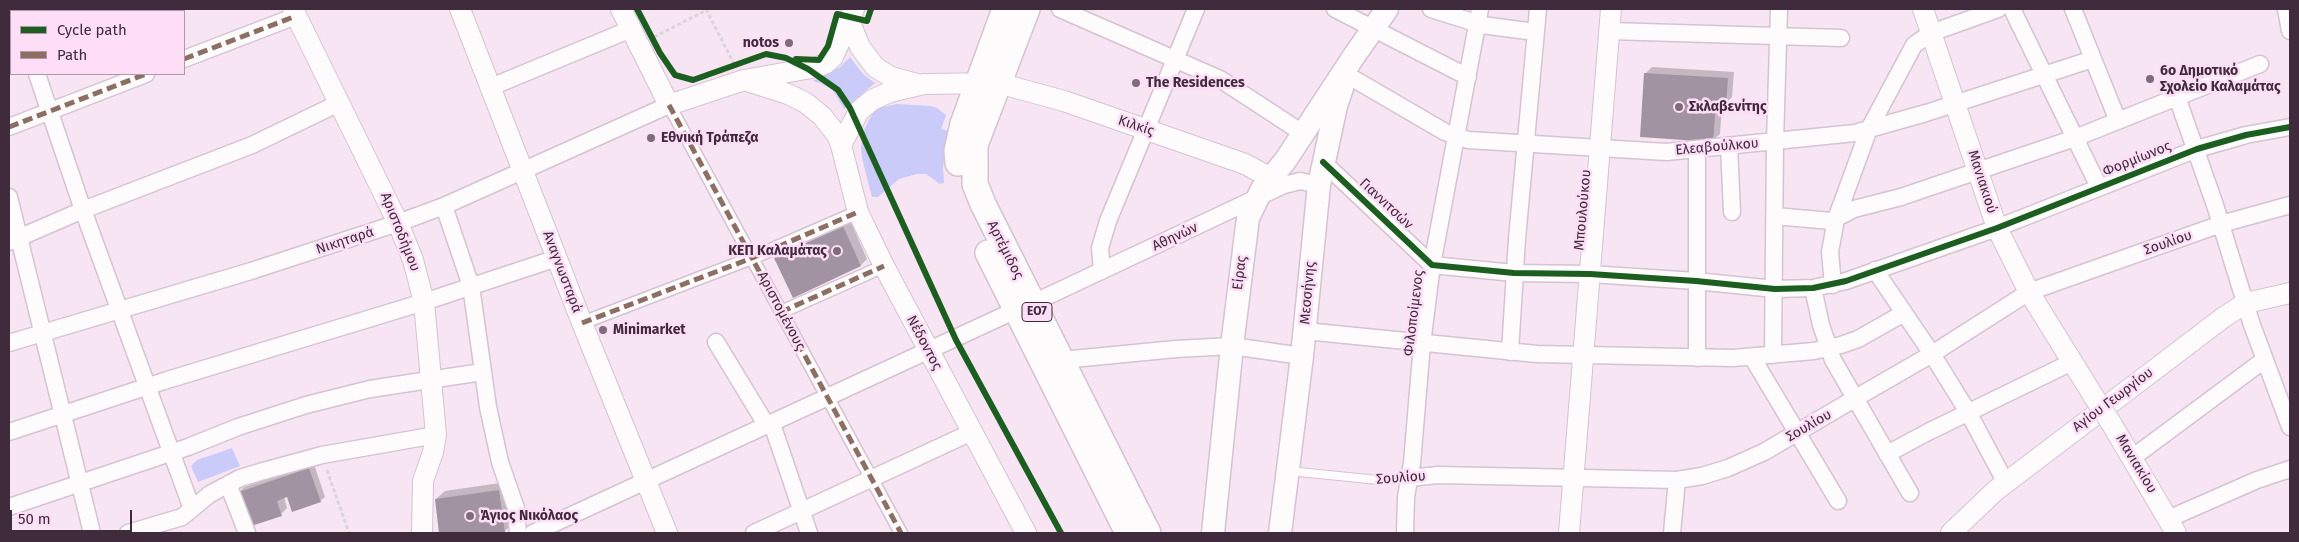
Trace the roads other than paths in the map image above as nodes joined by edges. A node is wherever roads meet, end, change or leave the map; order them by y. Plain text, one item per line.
1 (460, 9) edge
2 (621, 9) edge
3 (1004, 9) edge
4 (1027, 9) edge
5 (1060, 9) edge
6 (1196, 9) edge
7 (1335, 9) edge
8 (1387, 9) edge
9 (1430, 9) edge
10 (1538, 9) edge
11 (1779, 9) edge
12 (1923, 9) edge
13 (1998, 9) edge
14 (2012, 9) edge
15 (2073, 9) edge
16 (2286, 9) edge
17 (294, 12) edge
18 (852, 15) edge
19 (1609, 15) edge
20 (1479, 16) edge
21 (1373, 28) junction
22 (640, 30) junction
23 (2290, 31) edge
24 (1535, 32) junction
25 (1931, 33) junction
26 (1777, 35) junction
27 (1841, 38) dead end
28 (1176, 58) junction
29 (185, 59) edge
30 (2093, 59) junction
31 (2260, 64) dead end
32 (1350, 66) junction
33 (741, 70) junction
34 (37, 75) edge
35 (143, 75) edge
36 (2045, 76) junction
37 (1468, 77) junction
38 (987, 82) junction
39 (924, 84) junction
40 (491, 87) junction
41 (2177, 97) junction
42 (340, 103) junction
43 (1956, 103) junction
44 (669, 105) junction
45 (49, 112) junction
46 (2118, 121) junction
47 (9, 127) edge
48 (2290, 127) edge
49 (1869, 129) junction
50 (1146, 130) junction
51 (1304, 134) junction
52 (1457, 137) junction
53 (2076, 138) junction
54 (1775, 142) junction
55 (1524, 144) junction
56 (841, 146) junction
57 (1729, 146) junction
58 (1600, 148) junction
59 (2197, 148) junction
60 (1697, 149) junction
61 (1323, 162) junction
62 (523, 170) junction
63 (1979, 171) junction
64 (1271, 178) junction
65 (1319, 185) junction
66 (2100, 187) junction
67 (9, 197) edge
68 (1256, 199) junction
69 (2290, 205) edge
70 (444, 206) junction
71 (82, 210) junction
72 (858, 212) junction
73 (1732, 212) dead end
74 (1775, 216) junction
75 (1836, 219) junction
76 (398, 223) junction
77 (2222, 224) junction
78 (1997, 228) junction
79 (14, 240) edge
80 (557, 258) junction
81 (752, 258) junction
82 (1432, 265) junction
83 (884, 266) junction
84 (1102, 270) junction
85 (1875, 270) junction
86 (1514, 273) junction
87 (1590, 274) junction
88 (1696, 281) junction
89 (1834, 284) junction
90 (471, 286) junction
91 (1813, 288) junction
92 (1775, 289) junction
93 (2029, 292) junction
94 (2290, 292) edge
95 (424, 302) junction
96 (2246, 303) junction
97 (1024, 307) junction
98 (119, 310) junction
99 (781, 312) junction
100 (1904, 313) junction
101 (582, 323) junction
102 (1305, 331) junction
103 (43, 333) junction
104 (716, 342) dead end
105 (9, 343) edge
106 (1422, 344) junction
107 (1232, 346) junction
108 (1828, 349) junction
109 (929, 352) junction
110 (1510, 352) junction
111 (1932, 354) junction
112 (1773, 355) junction
113 (1302, 356) junction
114 (1585, 356) junction
115 (1752, 357) junction
116 (1696, 358) junction
117 (1062, 360) junction
118 (2264, 360) junction
119 (2072, 362) junction
120 (482, 372) junction
121 (432, 381) junction
122 (147, 388) junction
123 (2094, 397) joint
124 (828, 398) junction
125 (1854, 399) junction
126 (1968, 412) junction
127 (63, 414) junction
128 (770, 425) junction
129 (2290, 427) edge
130 (9, 432) edge
131 (972, 432) junction
132 (1796, 433) junction
133 (436, 435) junction
134 (170, 453) junction
135 (1887, 454) junction
136 (2132, 458) junction
137 (2290, 469) edge
138 (1289, 471) junction
139 (1574, 476) junction
140 (1409, 478) junction
141 (872, 479) junction
142 (1677, 480) junction
143 (646, 482) junction
144 (80, 483) junction
145 (2006, 483) junction
146 (228, 484) junction
147 (1910, 493) dead end
148 (1838, 500) dead end
149 (9, 507) edge
150 (192, 509) junction
151 (802, 511) junction
152 (2172, 526) edge
153 (1214, 529) edge
154 (92, 533) edge
155 (128, 533) edge
156 (247, 533) edge
157 (422, 533) edge
158 (518, 533) edge
159 (532, 533) edge
160 (667, 533) edge
161 (754, 533) edge
162 (809, 533) edge
163 (901, 533) edge
164 (1026, 533) edge
165 (1128, 533) edge
166 (1148, 533) edge
167 (1280, 533) edge
168 (1405, 533) edge
169 (1569, 533) edge
170 (1672, 533) edge
171 (1951, 533) edge

1 - 40 street, Αναγνωσταρά
2 - 22 street, Αριστομένους
3 - 38 main road, Αρτέμιδος / ΕΟ7
4 - 38 main road, Αρτέμιδος / ΕΟ7
5 - 28 street
6 - 28 street
7 - 21 street
8 - 21 main road
9 - 20 street
10 - 24 street
11 - 26 street
12 - 25 street, Μανιακιού
13 - 25 street
14 - 36 street
15 - 30 street
16 - 23 street
17 - 29 street
17 - 42 street, Αριστοδήμου
18 - 33 street
18 - 39 street
19 - 26 street
19 - 58 street, Μπουλούκου
20 - 24 street
20 - 37 street, Φιλοποίμενος
21 - 32 main road
21 - 37 street
22 - 40 street
22 - 44 street, Αριστομένους
24 - 55 street
25 - 43 street, Μανιακιού
25 - 49 street
26 - 27 street
26 - 54 street
28 - 50 street
28 - 51 street
30 - 36 street, Ελεαβούλκου
30 - 46 street
31 - 41 street
32 - 51 main road, Είρας
32 - 52 street, Ελεαβούλκου
32 - 61 main road, Μεσσήνης
33 - 44 street
33 - 56 street, Νέδοντος
34 - 45 street
35 - 45 street
36 - 43 street, Ελεαβούλκου
36 - 53 street
37 - 52 street, Φιλοποίμενος
38 - 39 street, Κιλκίς
38 - 50 street, Κιλκίς
38 - 97 main road, Αρτέμιδος / ΕΟ7
39 - 56 street
40 - 62 street, Αναγνωσταρά
41 - 46 street
41 - 59 street
42 - 71 street
42 - 76 street, Αριστοδήμου
43 - 49 street, Ελεαβούλκου
43 - 63 street, Μανιακιού
44 - 62 street, Νικηταρά
44 - 81 street, Αριστομένους
45 - 47 street
45 - 71 street
46 - 53 street
48 - 59 street, Φορμίωνος
49 - 54 street, Ελεαβούλκου
49 - 75 street
50 - 64 street, Κιλκίς
50 - 84 street
51 - 64 main road, Είρας
52 - 55 street, Ελεαβούλκου
52 - 82 street, Φιλοποίμενος
53 - 63 street
53 - 66 street
54 - 57 street, Ελεαβούλκου
54 - 74 street
55 - 58 street, Ελεαβούλκου
55 - 86 street
56 - 72 street, Νέδοντος
57 - 60 street, Ελεαβούλκου
57 - 73 street
58 - 60 street, Ελεαβούλκου
58 - 87 street, Μπουλούκου
59 - 66 street, Φορμίωνος
59 - 77 street
60 - 88 street
61 - 65 main road, Μεσσήνης
61 - 82 street, Γιαννιτσών
62 - 70 street, Νικηταρά
62 - 80 street, Αναγνωσταρά
63 - 75 street
63 - 78 street, Μανιακιού
64 - 68 main road, Είρας
65 - 68 street, Αθηνών
65 - 102 main road, Μεσσήνης
66 - 78 street, Φορμίωνος
67 - 79 street
68 - 84 street, Αθηνών
68 - 107 main road, Είρας
69 - 77 street, Σουλίου
70 - 76 street, Νικηταρά
70 - 90 street
71 - 79 street
71 - 98 street
72 - 81 street
72 - 83 street, Νέδοντος
74 - 75 street
74 - 92 street
75 - 89 street
76 - 95 street, Αριστοδήμου
76 - 98 street, Νικηταρά
77 - 93 street, Σουλίου
77 - 96 street
78 - 85 street, Φορμίωνος
78 - 93 street, Μανιακιού
79 - 103 street
80 - 90 street
80 - 101 street, Αναγνωσταρά
81 - 99 street, Αριστομένους
81 - 101 street
82 - 86 street, Φορμίωνος
82 - 106 street, Φιλοποίμενος
83 - 99 street
83 - 109 street, Νέδοντος
84 - 97 street, Αθηνών
85 - 89 street, Φορμίωνος
85 - 100 street
86 - 87 street, Φορμίωνος
86 - 110 street
87 - 88 street, Φορμίωνος
87 - 114 street, Μπουλούκου
88 - 92 street, Φορμίωνος
88 - 116 street
89 - 91 street, Φορμίωνος
90 - 95 street
90 - 120 street
91 - 92 street, Φορμίωνος
91 - 108 street
92 - 112 street
93 - 111 street, Σουλίου
93 - 119 street, Μανιακιού
94 - 96 street, Αγίου Γεωργίου
95 - 121 street, Αριστοδήμου
95 - 122 street
96 - 118 street
96 - 145 street, Αγίου Γεωργίου
97 - 109 street, Αθηνών
97 - 117 main road, Αρτέμιδος / ΕΟ7
97 - 165 main road, Αρτέμιδος / ΕΟ7
98 - 103 street, Νικηταρά
98 - 122 street
99 - 124 street, Αριστομένους
100 - 108 street
100 - 111 street
101 - 143 street, Αναγνωσταρά
102 - 106 street
102 - 113 main road, Μεσσήνης
103 - 105 street, Νικηταρά
103 - 127 street
104 - 128 street
106 - 110 street
106 - 140 street, Φιλοποίμενος
107 - 113 street
107 - 117 street
107 - 153 main road, Είρας
108 - 112 street
108 - 125 street
109 - 124 street, Αθηνών
109 - 131 street, Νέδοντος
110 - 114 street
111 - 125 street, Σουλίου
111 - 126 street
112 - 115 street
113 - 138 main road, Μεσσήνης
114 - 116 street
114 - 139 street, Μπουλούκου
115 - 116 street
115 - 132 street
117 - 166 main road, Αρτέμιδος / ΕΟ7
118 - 129 street
118 - 136 street
119 - 123 street, Μανιακιού
119 - 126 street
120 - 121 street
120 - 158 street
121 - 133 street, Αριστοδήμου
121 - 134 street
122 - 127 street
122 - 134 street
123 - 136 street, Μανιακίου, bridge
124 - 128 street, Αθηνών
124 - 141 street, Αριστομένους
125 - 132 street, Σουλίου
125 - 135 street
126 - 135 street
126 - 145 street
127 - 130 street
127 - 144 street
128 - 143 street, Αθηνών
128 - 151 street
131 - 141 street
131 - 164 street, Νέδοντος
132 - 142 street, Σουλίου
132 - 148 street
133 - 146 street
133 - 157 street, Αριστοδήμου
134 - 144 street
134 - 150 street
135 - 147 street
136 - 152 street, Μανιακίου
137 - 152 street
138 - 140 lane, Σουλίου
138 - 167 main road, Μεσσήνης
139 - 140 street, Σουλίου
139 - 142 street, Σουλίου
139 - 169 street, Μπουλούκου
140 - 168 street, Φιλοποίμενος
141 - 151 street
141 - 163 street, Αριστομένους
142 - 170 street
143 - 159 street, Αθηνών
143 - 160 street, Αναγνωσταρά
144 - 149 street
144 - 154 street
145 - 171 street, Αγίου Γεωργίου
146 - 150 street
146 - 156 street
150 - 155 street
151 - 161 street
151 - 162 street

